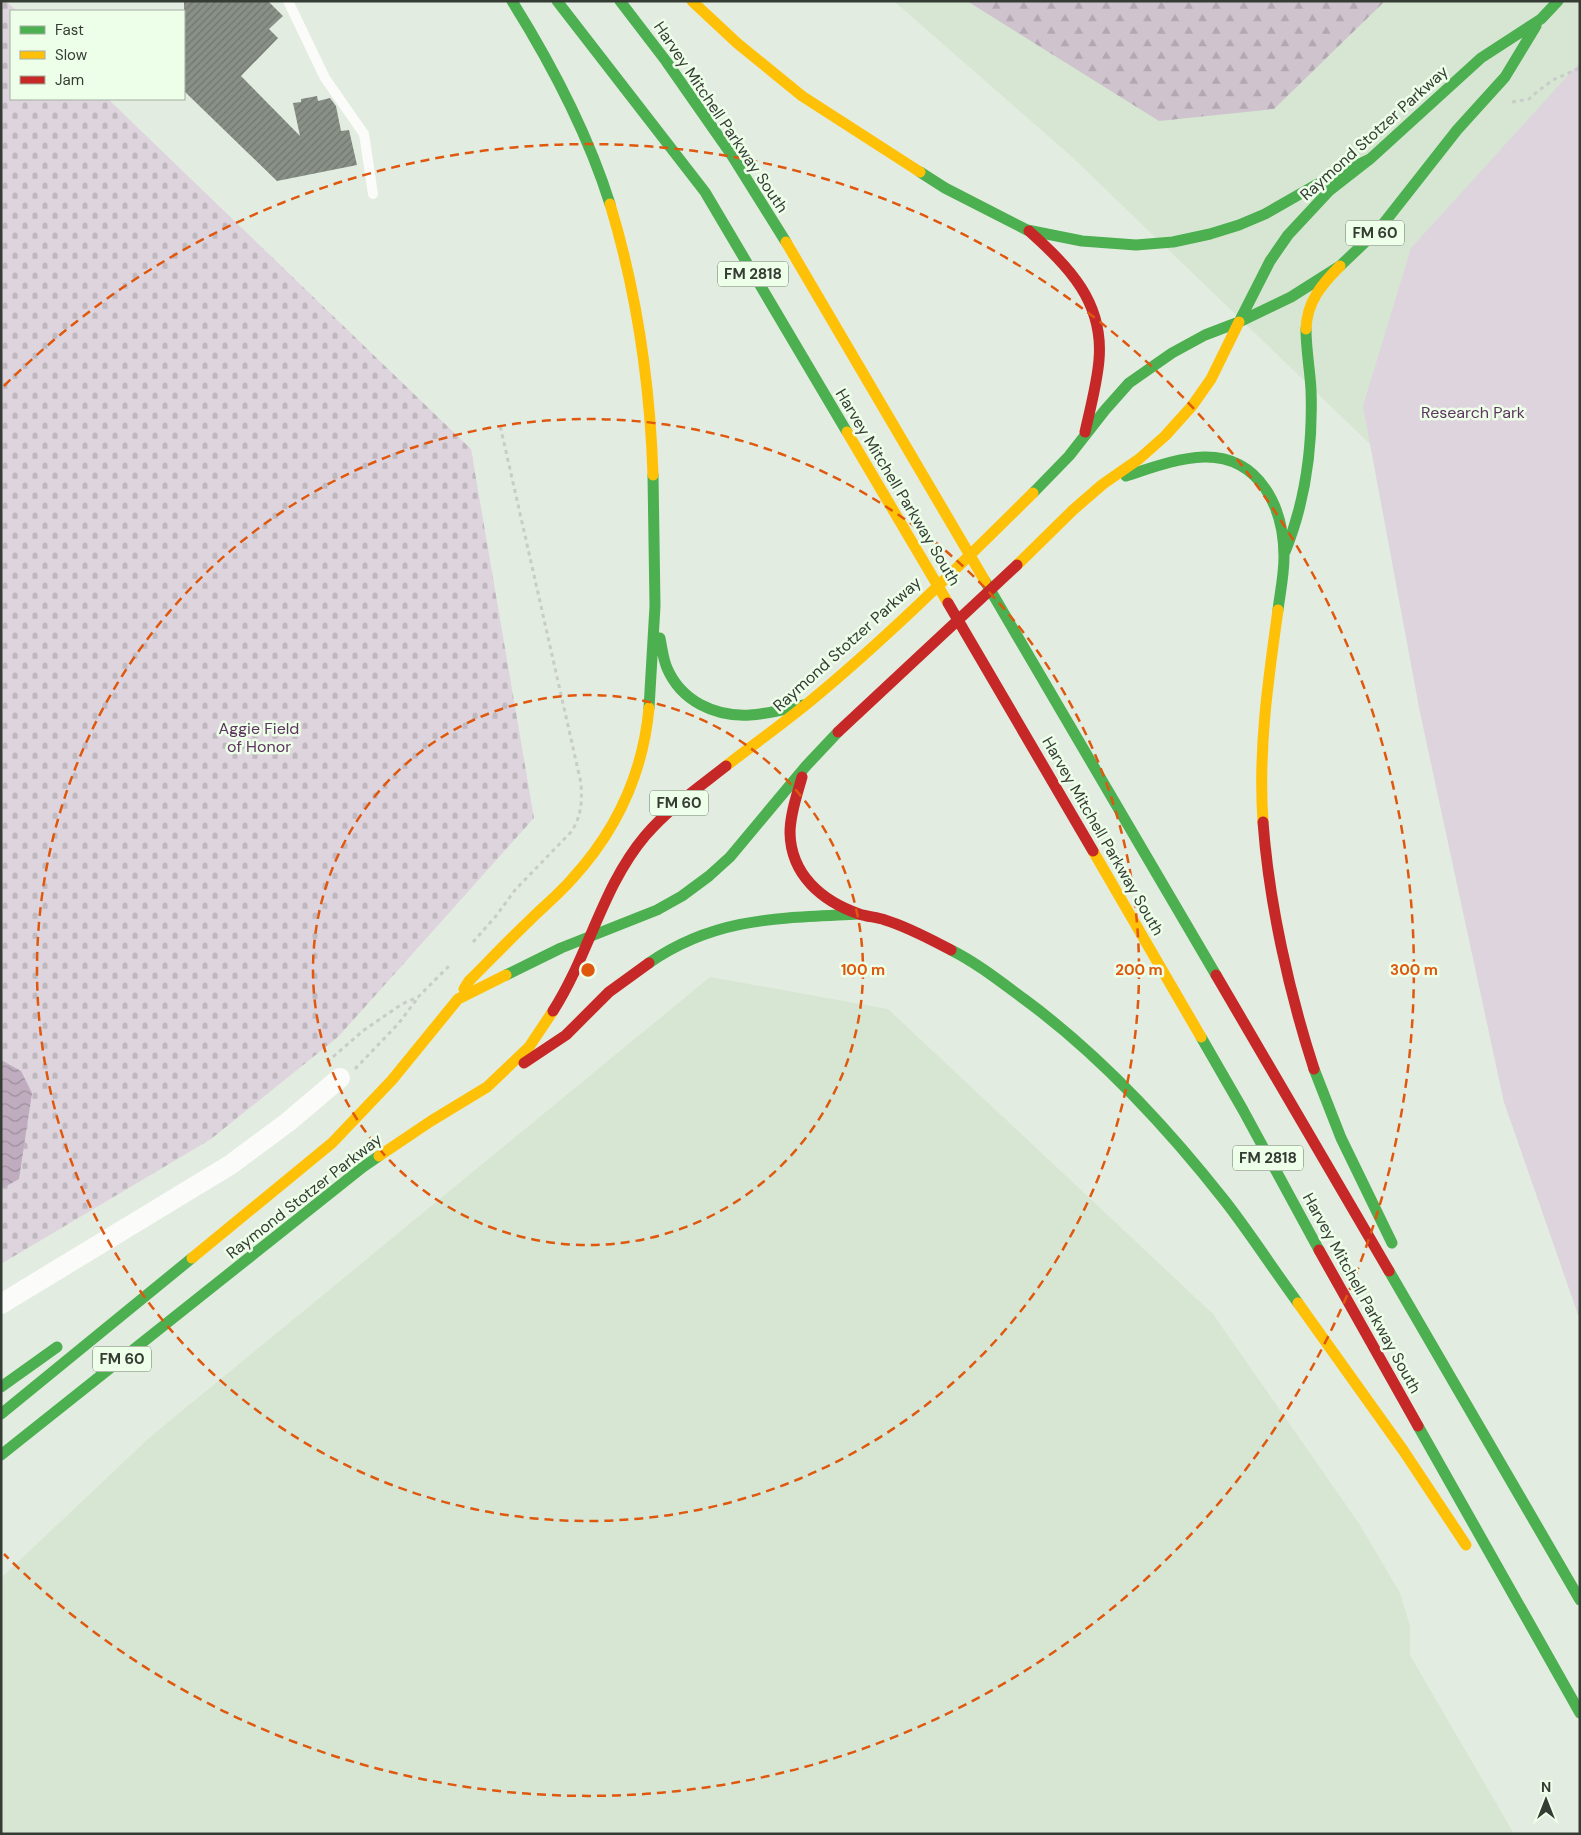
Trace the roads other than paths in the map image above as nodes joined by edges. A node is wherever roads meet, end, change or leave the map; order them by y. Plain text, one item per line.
1 (288, 1) edge
2 (512, 1) edge
3 (558, 1) edge
4 (620, 1) edge
5 (692, 1) edge
6 (1558, 1) edge
7 (1541, 19) junction
8 (1370, 160) junction
9 (373, 194) dead end
10 (1027, 230) junction
11 (1340, 266) junction
12 (1239, 322) junction
13 (1085, 434) junction
14 (1103, 484) junction
15 (1284, 554) junction
16 (655, 617) junction
17 (807, 704) junction
18 (806, 766) junction
19 (860, 914) junction
20 (592, 936) junction
21 (458, 998) junction
22 (333, 1070) road end
23 (487, 1087) junction
24 (253, 1208) junction
25 (184, 1250) dead end
26 (1395, 1250) dead end
27 (1, 1304) edge
28 (1430, 1319) dead end
29 (64, 1342) dead end
30 (1, 1386) edge
31 (1, 1414) edge
32 (1, 1455) edge
33 (1504, 1467) junction
34 (1470, 1552) dead end
35 (1498, 1591) dead end
36 (1580, 1600) edge
37 (1558, 1675) junction
38 (1580, 1713) edge

1 - 9 lane
2 - 16 main road
3 - 37 main road, Harvey Mitchell Parkway South / FM 2818
4 - 33 main road, Harvey Mitchell Parkway South / FM 2818
5 - 10 main road
6 - 7 main road, Raymond Stotzer Parkway / FM 60
7 - 8 main road, Raymond Stotzer Parkway / FM 60
7 - 11 main road, Raymond Stotzer Parkway / FM 60
8 - 10 main road
8 - 12 main road, Raymond Stotzer Parkway / FM 60
10 - 13 main road
11 - 12 main road, Raymond Stotzer Parkway / FM 60
11 - 15 main road
12 - 13 main road, Raymond Stotzer Parkway / FM 60
12 - 14 main road, Raymond Stotzer Parkway / FM 60
13 - 17 main road, Raymond Stotzer Parkway / FM 60
14 - 15 main road
14 - 18 main road, Raymond Stotzer Parkway / FM 60
15 - 26 main road
16 - 17 main road
16 - 21 main road
17 - 20 main road, Raymond Stotzer Parkway / FM 60
18 - 19 main road
18 - 20 main road, Raymond Stotzer Parkway / FM 60
19 - 23 main road
19 - 34 main road
20 - 21 main road, Raymond Stotzer Parkway / FM 60
20 - 23 main road, Raymond Stotzer Parkway / FM 60
21 - 24 main road, Raymond Stotzer Parkway / FM 60
22 - 27 street
23 - 32 main road, Raymond Stotzer Parkway / FM 60
24 - 25 main road
24 - 31 main road, Raymond Stotzer Parkway / FM 60
28 - 33 main road
29 - 30 main road
33 - 36 main road, Harvey Mitchell Parkway South / FM 2818
35 - 37 main road
37 - 38 main road, Harvey Mitchell Parkway South / FM 2818

